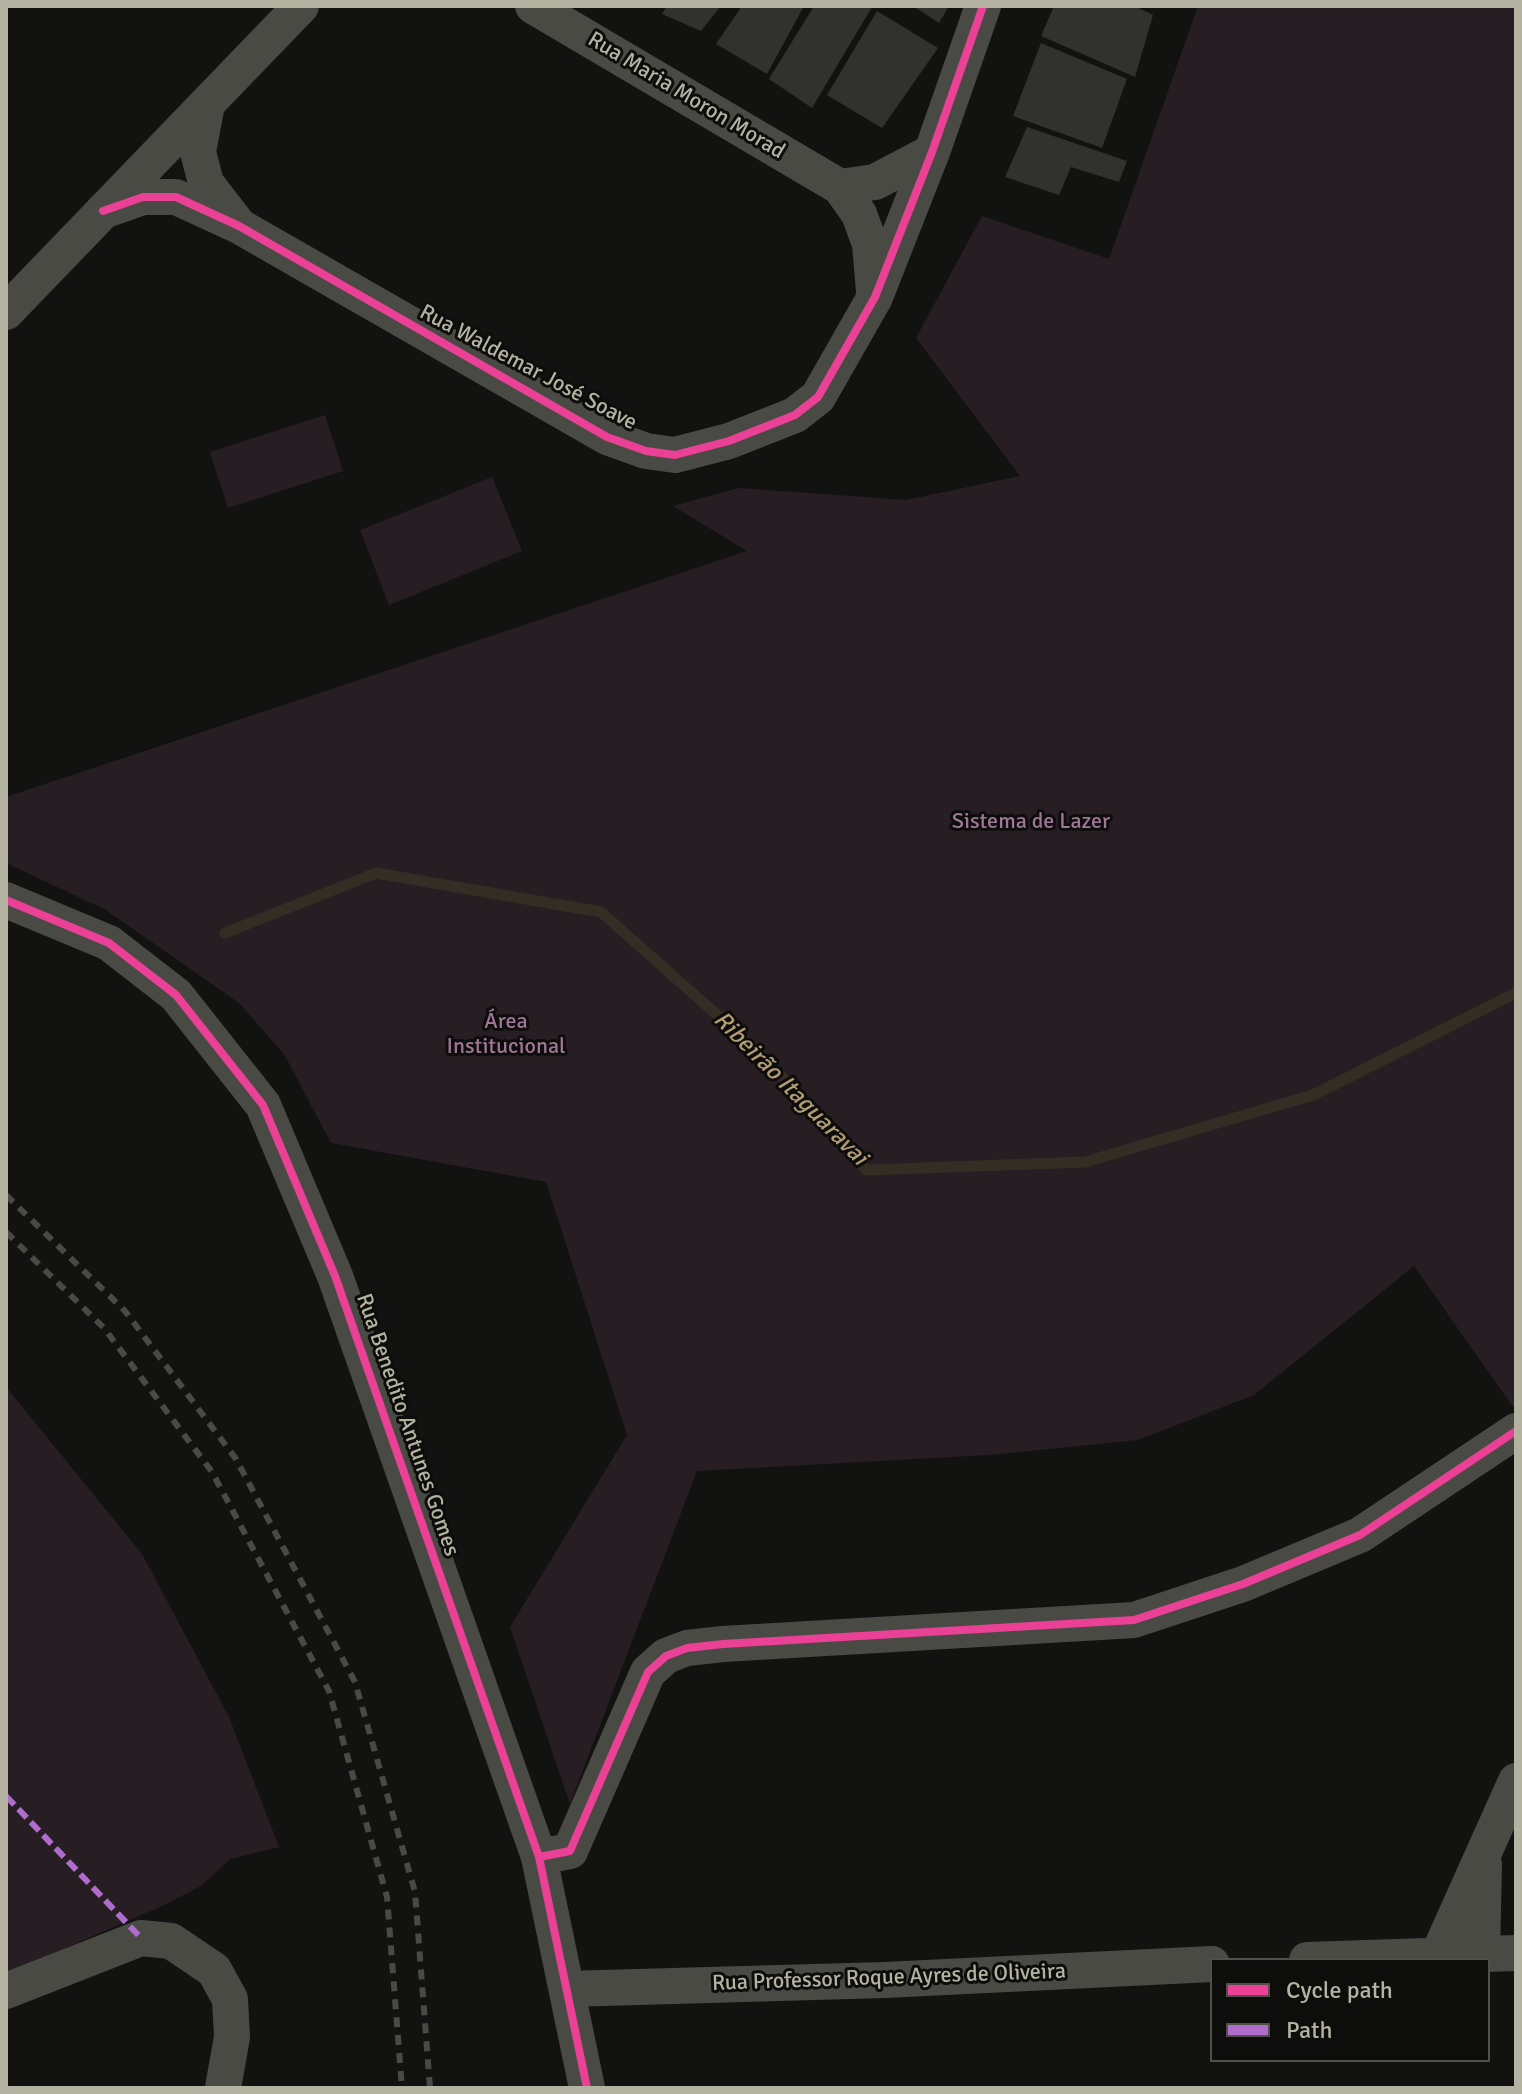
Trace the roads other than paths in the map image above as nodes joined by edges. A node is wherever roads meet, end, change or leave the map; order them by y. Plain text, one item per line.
1 (301, 6) edge
2 (533, 6) edge
3 (983, 6) edge
4 (207, 104) junction
5 (932, 152) junction
6 (840, 187) junction
7 (103, 211) junction
8 (239, 226) junction
9 (875, 297) junction
10 (6, 312) edge
11 (6, 900) edge
12 (1516, 1431) edge
13 (1516, 1781) edge
14 (1484, 1849) junction
15 (539, 1857) junction
16 (1499, 1953) edge
17 (1438, 1955) junction
18 (1359, 1958) edge
19 (1210, 1964) edge
20 (567, 1989) junction
21 (6, 1991) edge
22 (223, 2088) edge
23 (587, 2088) edge

1 - 4 street
2 - 6 street, Rua Maria Moron Morad
3 - 5 street, Rua Waldemar José Soave
4 - 7 street
4 - 8 street, Rua Waldemar José Soave
5 - 6 street
5 - 9 street, Rua Waldemar José Soave
6 - 9 street, Rua Maria Moron Morad
7 - 8 street, Rua Waldemar José Soave
7 - 10 street
8 - 9 street, Rua Waldemar José Soave
11 - 15 street, Rua Benedito Antunes Gomes
12 - 15 street
13 - 14 street
14 - 16 street
14 - 17 street
15 - 20 street, Rua Benedito Antunes Gomes
16 - 17 street
17 - 18 street
19 - 20 street, Rua Professor Roque Ayres de Oliveira
20 - 23 street, Rua Benedito Antunes Gomes
21 - 22 street

